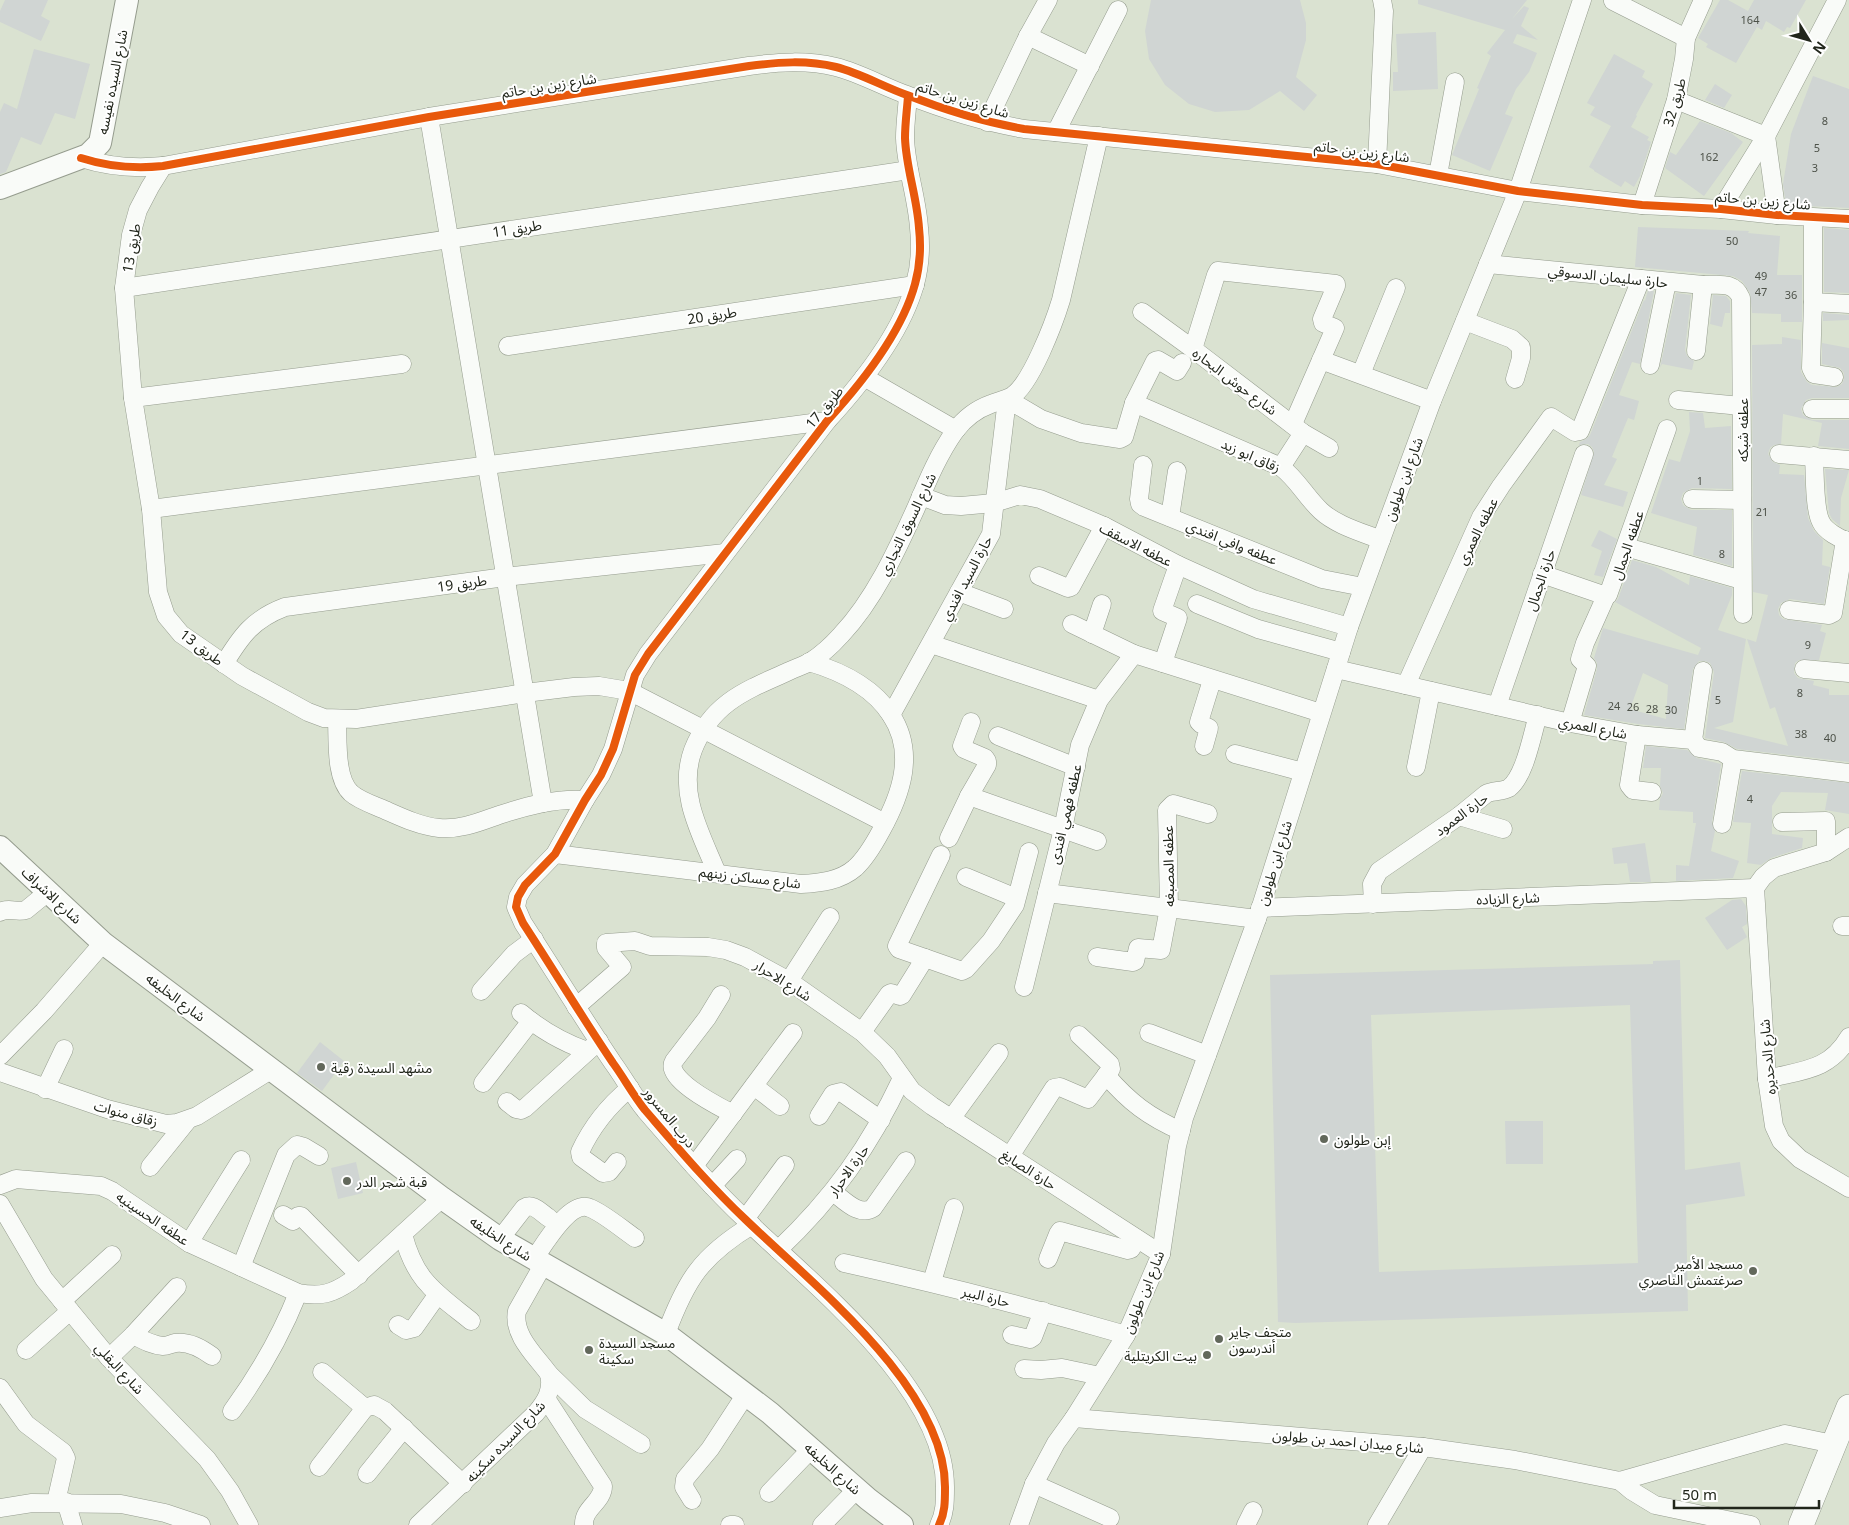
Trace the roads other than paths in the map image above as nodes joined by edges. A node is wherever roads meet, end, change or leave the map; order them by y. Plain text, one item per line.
1 (127, 0) edge
2 (1048, 0) edge
3 (1382, 0) edge
4 (1582, 0) edge
5 (1703, 0) edge
6 (1837, 0) edge
7 (1613, 1) edge
8 (1118, 10) dead end
9 (1028, 36) junction
10 (1686, 38) junction
11 (1090, 66) junction
12 (1455, 82) dead end
13 (908, 96) junction
14 (1676, 100) junction
15 (429, 117) junction
16 (987, 122) junction
17 (1056, 132) junction
18 (1099, 136) junction
19 (1766, 136) junction
20 (81, 158) junction
21 (1377, 164) junction
22 (163, 166) junction
23 (909, 170) junction
24 (1438, 175) junction
25 (0, 188) edge
26 (1518, 191) junction
27 (1642, 205) junction
28 (1721, 208) junction
29 (1777, 215) junction
30 (1813, 218) junction
31 (1849, 219) edge
32 (449, 238) junction
33 (1488, 264) junction
34 (1641, 279) junction
35 (1667, 282) junction
36 (915, 285) junction
37 (1703, 285) junction
38 (1728, 286) joint
39 (124, 288) junction
40 (1396, 288) dead end
41 (1813, 302) junction
42 (1849, 304) edge
43 (1142, 312) dead end
44 (1465, 321) junction
45 (508, 346) dead end
46 (1194, 349) junction
47 (1696, 351) dead end
48 (1321, 360) junction
49 (1182, 363) dead end
50 (402, 364) dead end
51 (1650, 365) dead end
52 (1361, 374) junction
53 (864, 377) junction
54 (1834, 377) dead end
55 (1515, 379) dead end
56 (133, 398) junction
57 (1007, 399) junction
58 (1678, 400) dead end
59 (1432, 401) junction
60 (1134, 403) junction
61 (1742, 406) junction
62 (1812, 408) dead end
63 (1849, 409) edge
64 (827, 421) junction
65 (1298, 429) junction
66 (1668, 429) dead end
67 (956, 430) junction
68 (1329, 448) dead end
69 (1584, 454) dead end
70 (1779, 454) dead end
71 (1814, 456) junction
72 (1849, 460) edge
73 (487, 465) junction
74 (1142, 465) dead end
75 (1281, 467) junction
76 (1177, 471) dead end
77 (921, 496) junction
78 (1692, 498) dead end
79 (1742, 500) junction
80 (994, 503) junction
81 (151, 510) junction
82 (1170, 517) junction
83 (1104, 526) junction
84 (1381, 540) junction
85 (1847, 541) edge
86 (1626, 547) junction
87 (725, 554) junction
88 (1178, 565) junction
89 (1542, 574) junction
90 (1039, 576) dead end
91 (505, 577) junction
92 (1742, 580) junction
93 (1363, 587) junction
94 (959, 592) junction
95 (1606, 596) junction
96 (1102, 604) dead end
97 (1197, 604) dead end
98 (1004, 609) dead end
99 (1788, 610) dead end
100 (1742, 614) dead end
101 (1072, 624) dead end
102 (1349, 627) junction
103 (1092, 634) junction
104 (931, 644) junction
105 (1341, 652) junction
106 (1134, 654) junction
107 (809, 662) junction
108 (1163, 663) junction
109 (224, 664) junction
110 (1336, 669) junction
111 (1804, 669) dead end
112 (1704, 671) dead end
113 (1849, 673) edge
114 (1212, 680) junction
115 (1406, 685) junction
116 (629, 691) junction
117 (1431, 691) junction
118 (525, 693) junction
119 (1098, 700) junction
120 (1497, 706) junction
121 (1322, 714) junction
122 (891, 715) junction
123 (1538, 715) junction
124 (337, 719) junction
125 (971, 722) dead end
126 (1570, 723) junction
127 (704, 730) junction
128 (1636, 735) junction
129 (998, 736) dead end
130 (1693, 740) junction
131 (1204, 746) dead end
132 (1235, 754) dead end
133 (1733, 759) junction
134 (1076, 766) junction
135 (1416, 767) dead end
136 (1303, 772) junction
137 (1849, 773) edge
138 (1652, 792) dead end
139 (969, 796) junction
140 (585, 800) junction
141 (543, 803) junction
142 (1208, 814) dead end
143 (1459, 816) junction
144 (1782, 822) dead end
145 (885, 823) junction
146 (1722, 824) dead end
147 (1063, 829) junction
148 (1503, 829) dead end
149 (1849, 837) edge
150 (949, 838) dead end
151 (1097, 842) dead end
152 (0, 847) edge
153 (1029, 852) dead end
154 (1826, 852) junction
155 (555, 854) junction
156 (941, 855) dead end
157 (717, 873) junction
158 (966, 877) dead end
159 (1755, 888) junction
160 (48, 892) junction
161 (1047, 893) junction
162 (1016, 898) junction
163 (1373, 904) junction
164 (1169, 908) junction
165 (0, 912) edge
166 (1259, 914) junction
167 (830, 917) dead end
168 (534, 939) junction
169 (104, 943) junction
170 (1097, 957) dead end
171 (924, 958) junction
172 (789, 981) junction
173 (1024, 987) dead end
174 (481, 991) dead end
175 (721, 995) dead end
176 (576, 1007) junction
177 (862, 1032) junction
178 (793, 1033) dead end
179 (1149, 1033) dead end
180 (1080, 1035) dead end
181 (1849, 1037) edge
182 (593, 1046) junction
183 (64, 1049) dead end
184 (999, 1053) dead end
185 (1207, 1055) junction
186 (0, 1056) edge
187 (272, 1068) junction
188 (0, 1072) edge
189 (1106, 1075) junction
190 (902, 1078) junction
191 (1768, 1079) junction
192 (483, 1083) dead end
193 (754, 1086) junction
194 (630, 1088) junction
195 (45, 1089) junction
196 (507, 1102) dead end
197 (780, 1106) dead end
198 (733, 1114) junction
199 (819, 1116) dead end
200 (951, 1118) junction
201 (881, 1120) junction
202 (187, 1121) junction
203 (1181, 1131) junction
204 (319, 1156) dead end
205 (1010, 1156) junction
206 (737, 1158) dead end
207 (242, 1160) dead end
208 (906, 1161) dead end
209 (617, 1162) dead end
210 (785, 1165) dead end
211 (694, 1166) junction
212 (150, 1167) dead end
213 (0, 1185) edge
214 (712, 1186) junction
215 (1849, 1187) edge
216 (833, 1192) junction
217 (442, 1198) junction
218 (0, 1204) edge
219 (954, 1208) dead end
220 (283, 1215) dead end
221 (549, 1218) dead end
222 (748, 1222) junction
223 (403, 1234) junction
224 (635, 1238) dead end
225 (500, 1239) junction
226 (1137, 1239) junction
227 (189, 1244) junction
228 (778, 1250) junction
229 (1161, 1254) junction
230 (112, 1255) dead end
231 (1048, 1259) dead end
232 (538, 1262) junction
233 (844, 1263) dead end
234 (240, 1267) junction
235 (359, 1275) junction
236 (932, 1282) junction
237 (177, 1287) dead end
238 (298, 1293) junction
239 (438, 1294) junction
240 (66, 1306) junction
241 (1044, 1311) junction
242 (471, 1321) dead end
243 (398, 1325) dead end
244 (666, 1334) junction
245 (133, 1335) junction
246 (1012, 1335) dead end
247 (1126, 1336) junction
248 (26, 1350) dead end
249 (212, 1356) dead end
250 (109, 1358) junction
251 (1024, 1369) dead end
252 (322, 1372) dead end
253 (549, 1374) junction
254 (1100, 1376) junction
255 (0, 1388) edge
256 (746, 1394) junction
257 (546, 1400) junction
258 (1849, 1407) edge
259 (365, 1408) junction
260 (232, 1411) dead end
261 (1074, 1418) junction
262 (404, 1428) junction
263 (641, 1444) dead end
264 (1833, 1444) junction
265 (812, 1448) junction
266 (1423, 1448) junction
267 (319, 1467) dead end
268 (367, 1474) dead end
269 (1620, 1481) junction
270 (463, 1484) junction
271 (1034, 1484) junction
272 (857, 1489) junction
273 (770, 1493) dead end
274 (692, 1500) dead end
275 (61, 1502) junction
276 (0, 1508) edge
277 (1110, 1518) dead end
278 (73, 1525) edge
279 (201, 1525) edge
280 (249, 1525) edge
281 (418, 1525) edge
282 (584, 1525) edge
283 (730, 1525) edge
284 (735, 1525) edge
285 (822, 1525) edge
286 (902, 1525) edge
287 (939, 1525) edge
288 (1019, 1525) edge
289 (1377, 1525) edge
290 (1751, 1525) edge
291 (1801, 1525) edge

1 - 20 street, شارع السيده نفيسه
2 - 9 street
3 - 21 street
4 - 26 street, شارع ابن طولون
5 - 10 street, طريق 32
6 - 19 street
7 - 10 street
8 - 11 street
9 - 11 street
9 - 16 street
10 - 14 street, طريق 32
11 - 17 street
12 - 24 street
13 - 15 street, شارع زين بن حاتم
13 - 16 street, شارع زين بن حاتم
13 - 23 street, طريق 17
14 - 19 street
14 - 27 street, طريق 32
15 - 22 street, شارع زين بن حاتم
15 - 32 street
16 - 17 street, شارع زين بن حاتم
17 - 18 street, شارع زين بن حاتم
18 - 21 street, شارع زين بن حاتم
18 - 57 street, شارع السوق التجاري
19 - 28 street
19 - 29 street
20 - 22 street, شارع زين بن حاتم
20 - 25 street, شارع السيده نفيسه
21 - 24 street, شارع زين بن حاتم
22 - 39 street, طريق 13
23 - 32 street, طريق 11
23 - 36 street, طريق 17
24 - 26 street, شارع زين بن حاتم
26 - 27 street, شارع زين بن حاتم
26 - 33 street, شارع ابن طولون
27 - 28 street, شارع زين بن حاتم
28 - 29 street, شارع زين بن حاتم
29 - 30 street, شارع زين بن حاتم
30 - 31 street, شارع زين بن حاتم
30 - 41 street
32 - 39 street, طريق 11
32 - 73 street
33 - 34 street, حارة سليمان الدسوقي
33 - 44 street, شارع ابن طولون
34 - 35 street, حارة سليمان الدسوقي
34 - 115 street, عطفه العمري
35 - 37 street, حارة سليمان الدسوقي
35 - 51 street
36 - 45 street, طريق 20
36 - 53 street, طريق 17
37 - 38 street, حارة سليمان الدسوقي
37 - 47 street
38 - 61 street, عطفه شبكه
39 - 56 street, طريق 13
40 - 52 street
41 - 42 street
41 - 54 street
43 - 46 street, شارع حوش البحاره
44 - 55 street
44 - 59 street, شارع ابن طولون
46 - 48 street
46 - 65 street, شارع حوش البحاره
48 - 52 street
48 - 65 street
49 - 60 street
50 - 56 street
52 - 59 street
53 - 64 street, طريق 17
53 - 67 street
56 - 81 street, طريق 13
57 - 60 street
57 - 67 street, شارع السوق التجاري
57 - 80 street, حارة السيد افندي
58 - 61 street
59 - 84 street, شارع ابن طولون
60 - 75 street, زقاق ابو زيد
61 - 79 street, عطفه شبكه
62 - 63 street
64 - 73 street
64 - 87 street, طريق 17
65 - 68 street, شارع حوش البحاره
65 - 75 street
66 - 86 street, عطفه الجمال
67 - 77 street, شارع السوق التجاري
69 - 89 street, حارة الجمال
70 - 71 street
71 - 72 street
71 - 85 street
73 - 81 street
73 - 91 street
74 - 82 street, عطفه وافي افندي
75 - 84 street, زقاق ابو زيد
76 - 82 street
77 - 80 street, عطفه الاسقف
77 - 107 street, شارع السوق التجاري
78 - 79 street
79 - 92 street, عطفه شبكه
80 - 83 street, عطفه الاسقف
80 - 94 street, حارة السيد افندي
81 - 109 street, طريق 13
82 - 93 street, عطفه وافي افندي
83 - 88 street, عطفه الاسقف
83 - 90 street
84 - 93 street, شارع ابن طولون
85 - 99 street
86 - 92 street
86 - 95 street, عطفه الجمال
87 - 91 street, طريق 19
87 - 116 street, طريق 17
88 - 102 street, عطفه الاسقف
88 - 108 street
89 - 95 street, عطفه الجمال
89 - 120 street, حارة الجمال
91 - 109 street, طريق 19
91 - 118 street
92 - 100 street, عطفه شبكه
93 - 102 street, شارع ابن طولون
94 - 98 street
94 - 104 street, حارة السيد افندي
95 - 126 street
96 - 103 street
97 - 105 street
101 - 103 street
102 - 105 street, شارع ابن طولون
103 - 106 street
104 - 119 street
104 - 122 street, حارة السيد افندي
105 - 110 street, شارع ابن طولون
106 - 108 street
106 - 119 street, عطفه فهمي افندى
107 - 122 street, شارع مساكن زينهم
107 - 127 street, شارع السوق التجاري
108 - 114 street
109 - 124 street, طريق 13
110 - 115 street, شارع العمري
110 - 121 street, شارع ابن طولون
111 - 113 street
112 - 130 street
114 - 121 street
114 - 131 street
115 - 117 street, شارع العمري
116 - 118 street, طريق 13
116 - 127 street, طريق 13
116 - 140 street, درب المسرور
117 - 120 street, شارع العمري
117 - 135 street
118 - 124 street, طريق 13
118 - 141 street
119 - 134 street, عطفه فهمي افندى
120 - 123 street, شارع العمري
121 - 136 street, شارع ابن طولون
122 - 145 street, شارع مساكن زينهم
123 - 126 street, شارع العمري
123 - 143 street, حارة العمود
124 - 141 street
125 - 139 street
126 - 128 street, شارع العمري
127 - 145 street, طريق 13
127 - 157 street, شارع السوق التجاري
128 - 130 street, شارع العمري
128 - 138 street
129 - 134 street
130 - 133 street, شارع العمري
132 - 136 street
133 - 137 street, شارع العمري
133 - 146 street
134 - 147 street, عطفه فهمي افندى
136 - 166 street, شارع ابن طولون
139 - 147 street
139 - 150 street
140 - 141 street
140 - 155 street, درب المسرور
142 - 164 street, عطفه المصبغه
143 - 148 street
143 - 163 street, حارة العمود
144 - 154 street
145 - 157 street, شارع مساكن زينهم
147 - 151 street
147 - 161 street, عطفه فهمي افندى
149 - 154 street
152 - 160 street, شارع الاشراف
153 - 162 street
154 - 159 street
155 - 157 street, شارع مساكن زينهم
155 - 168 street, درب المسرور
156 - 171 street
158 - 162 street
159 - 163 street, شارع الزياده
159 - 191 street, شارع الدحديره
160 - 165 street
160 - 169 street, شارع الاشراف
161 - 164 street, شارع الزياده
161 - 173 street, عطفه فهمي افندى
162 - 171 street
163 - 166 street, شارع الزياده
164 - 166 street, شارع الزياده
164 - 170 street, عطفه المصبغه
166 - 185 street, شارع ابن طولون
167 - 172 street
168 - 174 street
168 - 176 street, درب المسرور
169 - 186 street
169 - 187 street, شارع الخليفه
171 - 177 street
172 - 176 street, شارع الاحرار
172 - 177 street, شارع الاحرار
175 - 198 street
176 - 182 street, درب المسرور
177 - 190 street, شارع الاحرار
178 - 193 street
179 - 185 street
180 - 189 street
181 - 191 street
182 - 192 street
182 - 194 street, درب المسرور
182 - 196 street
183 - 195 street
184 - 200 street
185 - 203 street, شارع ابن طولون
187 - 202 street, زقاق منوات
187 - 217 street, شارع الخليفه
188 - 195 street, زقاق منوات
189 - 203 street
189 - 205 street
190 - 200 street, حارة الصايغ
190 - 201 street, حارة الاحرار
191 - 215 street, شارع الدحديره
193 - 197 street
193 - 198 street
194 - 209 street
194 - 211 street, درب المسرور
195 - 202 street, زقاق منوات
198 - 211 street
199 - 201 street
200 - 205 street, حارة الصايغ
201 - 216 street, حارة الاحرار
202 - 212 street
203 - 229 street, شارع ابن طولون
204 - 234 street
205 - 226 street, حارة الصايغ
206 - 214 street
207 - 227 street
208 - 216 street
210 - 222 street
211 - 214 street, درب المسرور
213 - 227 street, عطفه الحسينيه
214 - 222 street, درب المسرور
216 - 228 street, حارة الاحرار
217 - 223 street
217 - 225 street, شارع الخليفه
218 - 240 street, شارع البقلي
219 - 236 street
220 - 235 street
221 - 225 street
222 - 228 street, درب المسرور
222 - 244 street
223 - 235 street
223 - 239 street
224 - 232 street
225 - 232 street, شارع الخليفه
226 - 229 street, حارة الصايغ
226 - 231 street
227 - 234 street, عطفه الحسينيه
228 - 287 street, درب المسرور
229 - 247 street, شارع ابن طولون
230 - 240 street
232 - 244 street, شارع الخليفه
232 - 253 street
233 - 236 street, حارة البير
234 - 238 street, عطفه الحسينيه
235 - 238 street
236 - 241 street, حارة البير
237 - 245 street
238 - 260 street
239 - 242 street
239 - 243 street
240 - 248 street
240 - 250 street, شارع البقلي
241 - 246 street
241 - 247 street, حارة البير
244 - 256 street, شارع الخليفه
245 - 249 street
245 - 250 street
247 - 254 street, شارع ابن طولون
250 - 280 street, شارع البقلي
251 - 254 street
252 - 259 street
253 - 257 street, شارع السيده سكينه
253 - 263 street
254 - 261 street, شارع ابن طولون
255 - 275 street
256 - 265 street, شارع الخليفه
256 - 274 street
257 - 270 street, شارع السيده سكينه
257 - 282 street
258 - 264 main road
259 - 262 street
259 - 267 street
261 - 266 street, شارع ميدان احمد بن طولون
261 - 271 street, شارع ابن طولون
262 - 268 street
262 - 270 street
264 - 269 street, شارع ميدان احمد بن طولون
264 - 291 main road
265 - 272 street, شارع الخليفه
265 - 273 street
266 - 269 street, شارع ميدان احمد بن طولون
266 - 289 street
269 - 290 street, شارع ميدان احمد بن طولون
270 - 281 street, شارع السيده سكينه
271 - 277 street
271 - 288 street, شارع ابن طولون
272 - 285 street
272 - 286 street, شارع الخليفه
275 - 276 street
275 - 278 street
275 - 279 street
283 - 284 street

